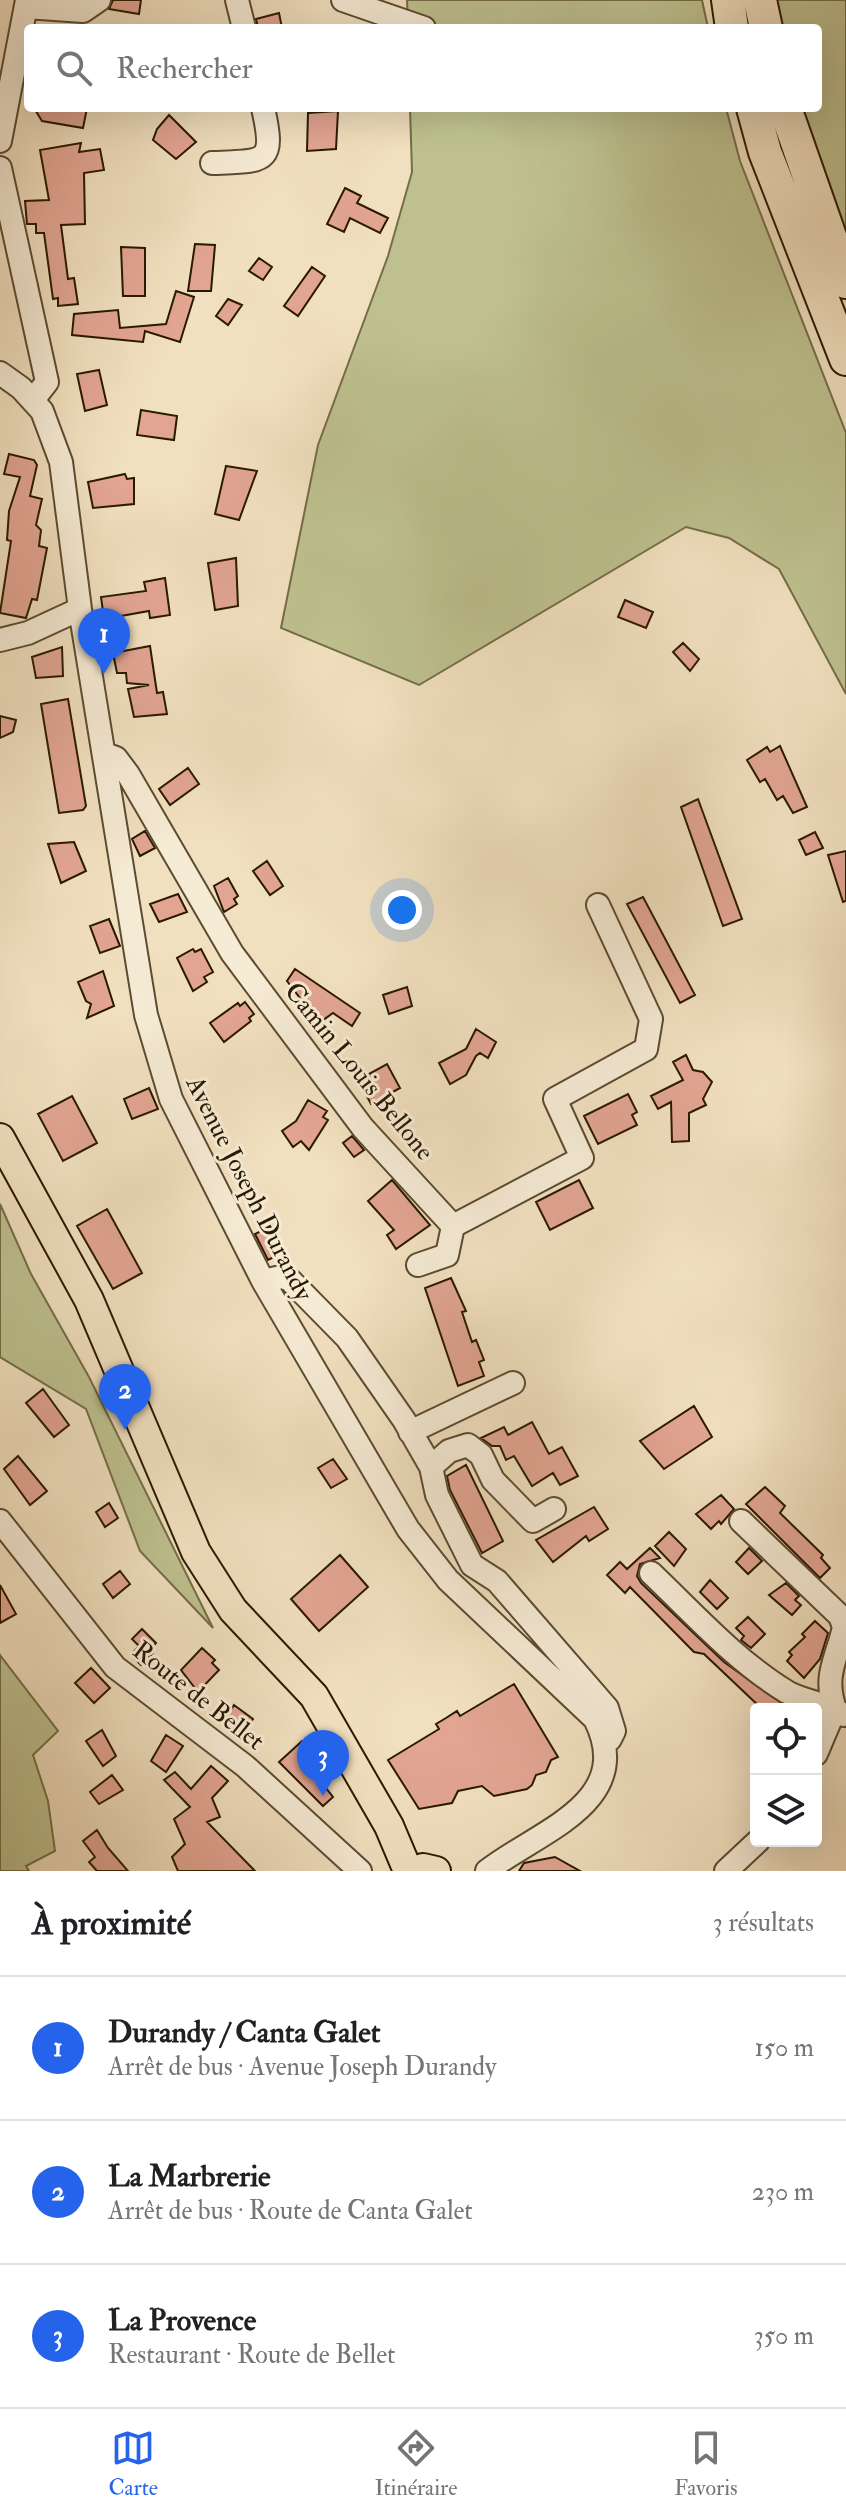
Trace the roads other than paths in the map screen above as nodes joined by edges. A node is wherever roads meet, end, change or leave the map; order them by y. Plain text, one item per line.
1 (99, 0) edge
2 (237, 0) edge
3 (343, 0) edge
4 (728, 0) edge
5 (760, 0) edge
6 (26, 4) edge
7 (243, 24) edge
8 (412, 24) edge
9 (731, 24) edge
10 (765, 24) edge
11 (264, 112) edge
12 (754, 112) edge
13 (786, 112) edge
14 (0, 141) edge
15 (212, 163) dead end
16 (0, 168) edge
17 (846, 282) edge
18 (846, 359) edge
19 (0, 373) edge
20 (33, 400) junction
21 (80, 609) junction
22 (0, 640) edge
23 (105, 754) junction
24 (598, 905) dead end
25 (0, 1138) edge
26 (453, 1226) junction
27 (418, 1265) dead end
28 (263, 1281) junction
29 (513, 1383) dead end
30 (410, 1432) junction
31 (431, 1467) junction
32 (554, 1509) dead end
33 (0, 1521) edge
34 (741, 1521) dead end
35 (651, 1573) dead end
36 (842, 1708) edge
37 (822, 1743) edge
38 (605, 1744) junction
39 (752, 1847) edge
40 (511, 1853) junction
41 (359, 1868) edge
42 (422, 1870) edge
43 (466, 1871) edge
44 (487, 1871) edge
45 (726, 1871) edge

1 - 6 street
2 - 7 street
3 - 8 street
4 - 9 highway
5 - 10 highway
6 - 14 street
11 - 15 street
12 - 18 highway
13 - 17 highway
16 - 20 street
19 - 20 street, Avenue Joseph Durandy
20 - 21 street, Avenue Joseph Durandy
21 - 22 street
21 - 23 street, Avenue Joseph Durandy
23 - 26 street, Camin Louis Bellone
23 - 28 street, Avenue Joseph Durandy
24 - 26 street
25 - 42 main road
26 - 27 street
28 - 30 street
28 - 38 street, Avenue Joseph Durandy
29 - 30 street
30 - 31 street
31 - 32 street
31 - 38 street
33 - 41 street, Route de Bellet
34 - 36 street
35 - 36 street
36 - 37 street
38 - 40 street
39 - 45 street
40 - 43 street
40 - 44 street

